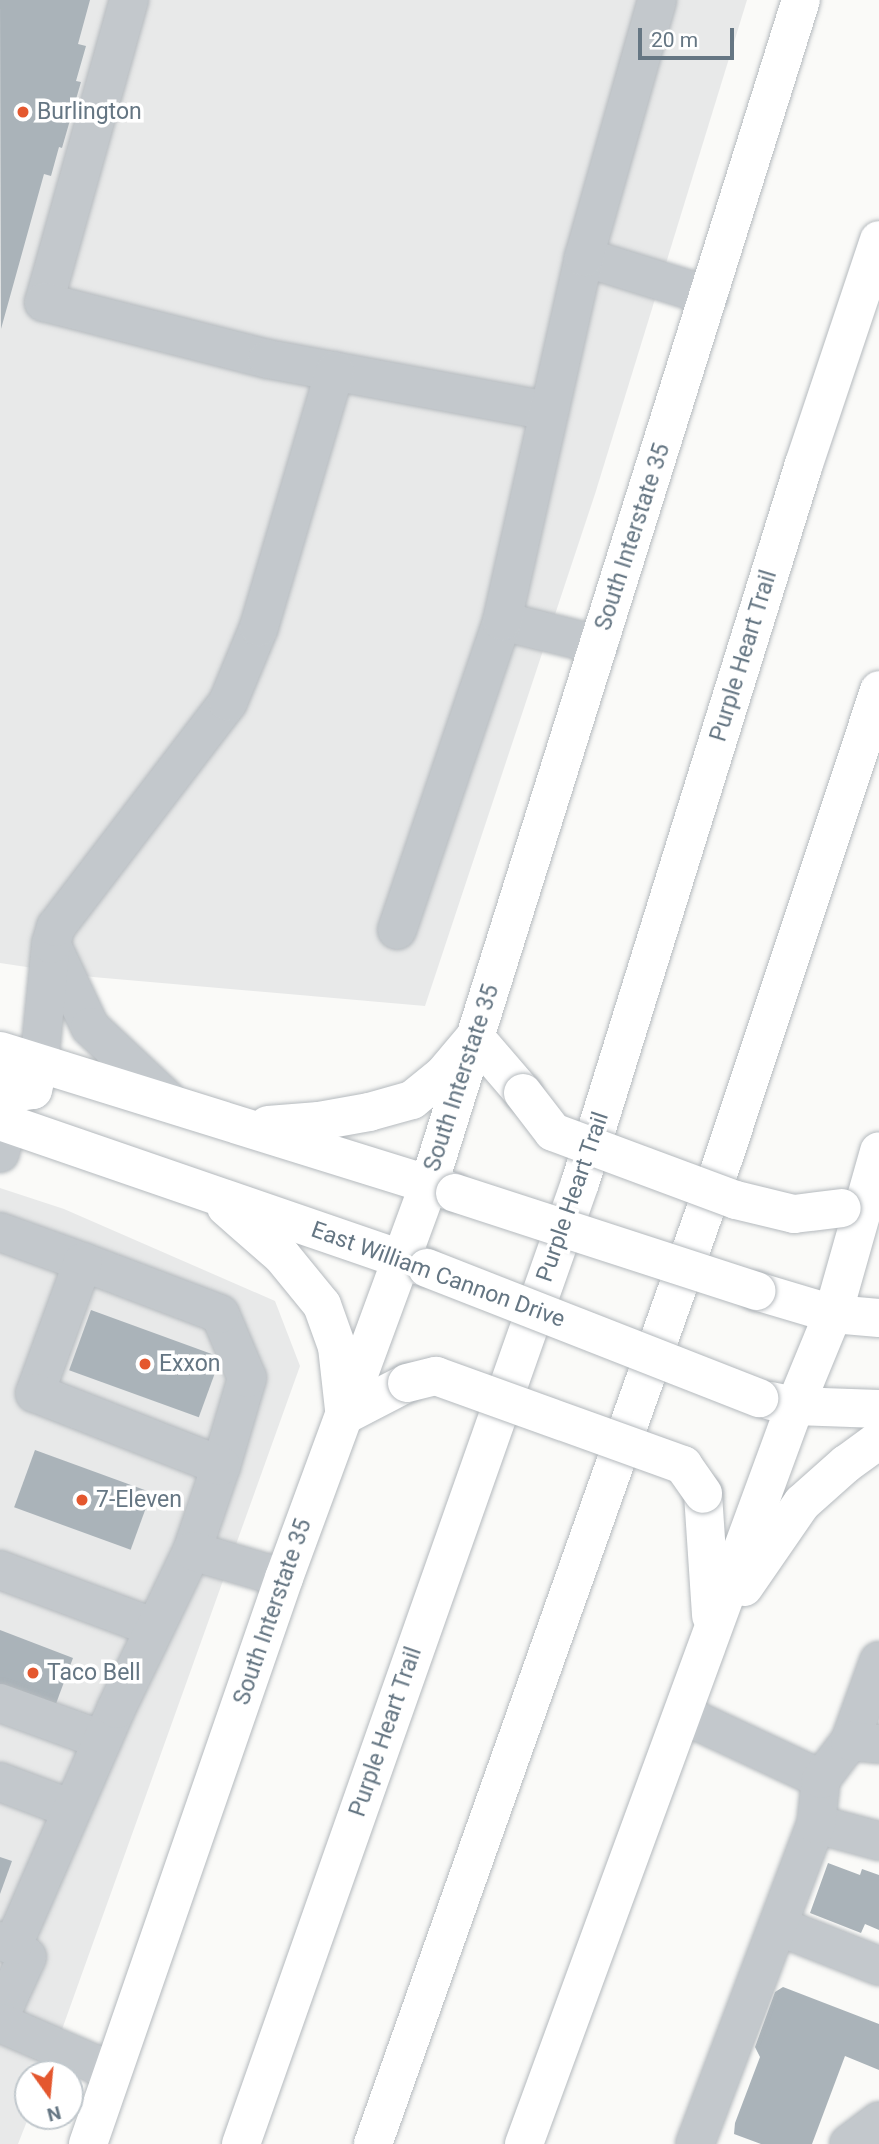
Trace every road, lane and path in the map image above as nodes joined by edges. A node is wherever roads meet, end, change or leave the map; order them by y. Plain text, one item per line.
1 (128, 0) edge
2 (657, 0) edge
3 (801, 0) edge
4 (879, 240) edge
5 (584, 257) junction
6 (709, 296) junction
7 (335, 371) junction
8 (549, 411) junction
9 (502, 621) junction
10 (599, 645) junction
11 (879, 690) edge
12 (397, 930) dead end
13 (51, 944) junction
14 (475, 1037) junction
15 (0, 1051) edge
16 (39, 1064) junction
17 (0, 1086) edge
18 (170, 1102) junction
19 (249, 1127) junction
20 (2, 1132) edge
21 (879, 1151) edge
22 (442, 1188) junction
23 (210, 1193) junction
24 (853, 1206) junction
25 (0, 1233) edge
26 (83, 1262) junction
27 (415, 1263) junction
28 (833, 1314) junction
29 (879, 1318) edge
30 (776, 1402) junction
31 (879, 1409) edge
32 (345, 1415) junction
33 (879, 1440) edge
34 (221, 1466) junction
35 (192, 1551) junction
36 (0, 1570) edge
37 (284, 1578) junction
38 (155, 1628) junction
39 (711, 1636) junction
40 (879, 1661) edge
41 (0, 1703) edge
42 (682, 1714) junction
43 (102, 1740) junction
44 (865, 1742) edge
45 (821, 1779) junction
46 (0, 1782) edge
47 (72, 1810) junction
48 (816, 1824) junction
49 (879, 1841) edge
50 (778, 1926) junction
51 (6, 1943) edge
52 (879, 1966) edge
53 (0, 2016) edge
54 (0, 2023) edge
55 (113, 2072) junction
56 (879, 2121) edge
57 (88, 2144) edge
58 (241, 2144) edge
59 (373, 2144) edge
60 (524, 2144) edge
61 (695, 2144) edge
62 (849, 2144) edge

1 - 7 street
2 - 5 street
3 - 6 main road, South Interstate 35
4 - 58 main road, Purple Heart Trail
5 - 6 street
5 - 8 street
6 - 10 main road, South Interstate 35
7 - 8 street
7 - 13 street
8 - 9 street
9 - 10 street
9 - 12 street
10 - 14 main road, South Interstate 35
11 - 59 main road
13 - 16 street
13 - 18 street
14 - 19 main road
14 - 22 main road, South Interstate 35
14 - 24 main road, bridge
15 - 16 main road
16 - 17 main road
16 - 18 main road
18 - 19 main road
19 - 22 main road
20 - 23 main road, East William Cannon Drive
21 - 24 main road
22 - 27 main road, South Interstate 35
22 - 28 main road, bridge
23 - 27 main road, East William Cannon Drive
23 - 32 main road
24 - 28 main road
25 - 26 street
26 - 34 street
26 - 34 street
27 - 30 main road, East William Cannon Drive, bridge
27 - 32 main road, South Interstate 35
28 - 29 main road
28 - 30 main road
30 - 31 main road, East William Cannon Drive
30 - 39 main road
32 - 37 main road, South Interstate 35
32 - 39 main road, bridge
33 - 39 main road
34 - 35 street
35 - 37 street
35 - 38 street
36 - 38 street
37 - 55 main road, South Interstate 35
38 - 43 street
39 - 42 main road
40 - 44 street
41 - 43 street
42 - 45 street
42 - 60 main road
43 - 47 street
44 - 45 street
45 - 48 street
46 - 47 street
47 - 51 street
48 - 49 street
48 - 50 street
50 - 52 street
50 - 61 street
51 - 53 street
54 - 55 street
55 - 57 main road, South Interstate 35
56 - 62 street

